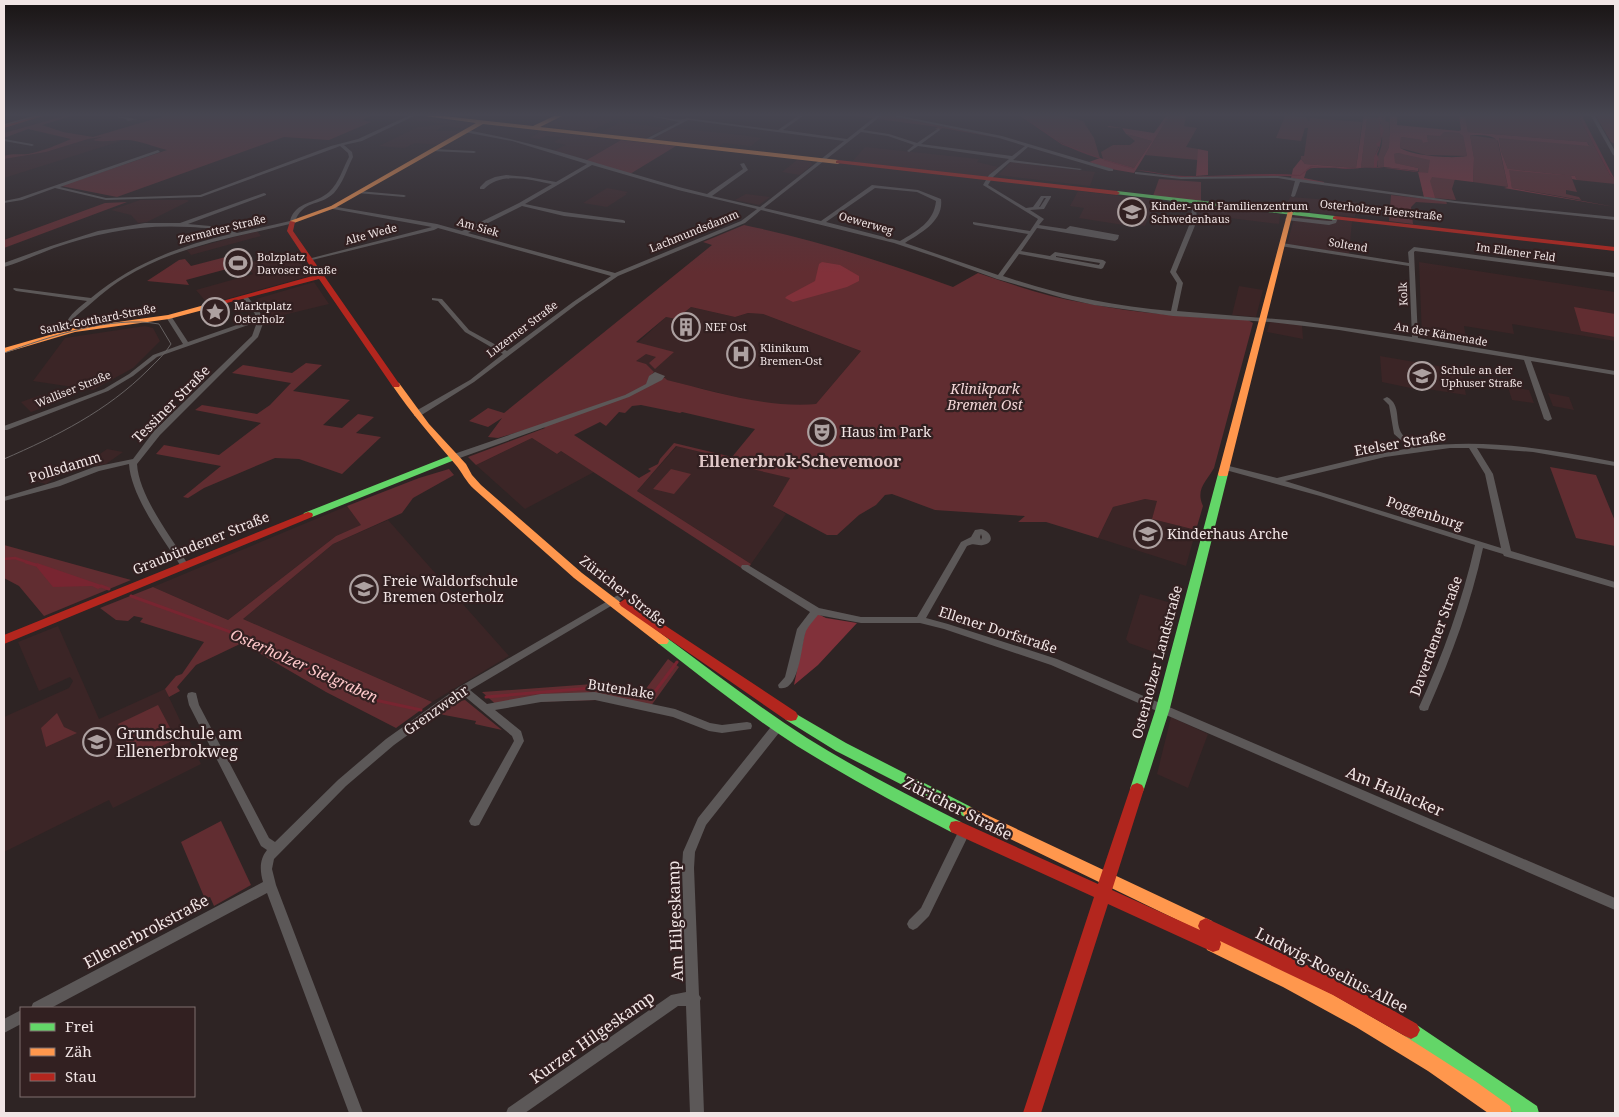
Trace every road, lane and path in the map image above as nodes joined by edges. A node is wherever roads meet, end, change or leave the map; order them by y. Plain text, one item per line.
1 (108, 168) edge
2 (278, 168) edge
3 (345, 168) edge
4 (402, 168) edge
5 (583, 168) edge
6 (605, 168) edge
7 (745, 168) edge
8 (812, 168) edge
9 (893, 168) edge
10 (1001, 168) edge
11 (1074, 168) edge
12 (1105, 168) edge
13 (85, 169) dead end
14 (1080, 169) dead end
15 (1111, 170) dead end
16 (100, 171) junction
17 (1138, 173) dead end
18 (989, 179) junction
19 (1298, 180) junction
20 (556, 183) junction
21 (55, 187) junction
22 (482, 188) dead end
23 (359, 192) junction
24 (264, 194) dead end
25 (404, 196) dead end
26 (708, 196) junction
27 (1293, 196) dead end
28 (1195, 202) junction
29 (5, 203) edge
30 (521, 204) junction
31 (333, 207) junction
32 (1036, 207) dead end
33 (762, 208) junction
34 (1026, 209) junction
35 (1289, 216) junction
36 (1615, 219) edge
37 (824, 221) junction
38 (294, 222) junction
39 (623, 222) dead end
40 (975, 223) dead end
41 (182, 224) junction
42 (437, 226) junction
43 (1037, 226) junction
44 (1068, 231) junction
45 (463, 233) junction
46 (1032, 233) junction
47 (235, 234) junction
48 (901, 243) junction
49 (1282, 245) junction
50 (1414, 249) joint
51 (1615, 249) edge
52 (1018, 252) junction
53 (170, 254) joint
54 (1052, 258) junction
55 (310, 260) junction
56 (4, 265) edge
57 (1412, 265) junction
58 (616, 275) junction
59 (1615, 275) edge
60 (320, 276) junction
61 (999, 278) junction
62 (16, 289) dead end
63 (245, 296) junction
64 (434, 299) dead end
65 (93, 300) junction
66 (1173, 314) junction
67 (169, 316) junction
68 (1262, 319) junction
69 (257, 320) junction
70 (135, 323) junction
71 (66, 332) junction
72 (1415, 340) junction
73 (187, 345) junction
74 (4, 352) edge
75 (507, 354) junction
76 (4, 356) edge
77 (1527, 360) junction
78 (1615, 373) edge
79 (649, 384) dead end
80 (1387, 399) dead end
81 (415, 412) junction
82 (1548, 419) dead end
83 (4, 428) edge
84 (1472, 446) junction
85 (1416, 450) junction
86 (134, 461) junction
87 (458, 462) junction
88 (1615, 464) edge
89 (1225, 466) junction
90 (1278, 480) junction
91 (4, 499) edge
92 (975, 539) dead end
93 (1479, 545) junction
94 (1507, 554) junction
95 (185, 566) junction
96 (745, 567) dead end
97 (1615, 585) edge
98 (614, 600) junction
99 (816, 610) junction
100 (920, 620) junction
101 (4, 640) edge
102 (669, 640) junction
103 (783, 685) dead end
104 (463, 690) junction
105 (192, 696) dead end
106 (1424, 707) dead end
107 (487, 708) junction
108 (1163, 708) junction
109 (779, 709) junction
110 (748, 726) dead end
111 (778, 726) junction
112 (812, 729) junction
113 (475, 821) dead end
114 (964, 832) junction
115 (275, 849) junction
116 (1107, 878) junction
117 (270, 885) junction
118 (1101, 895) junction
119 (1615, 904) edge
120 (913, 924) dead end
121 (694, 998) junction
122 (40, 1007) edge
123 (20, 1018) edge
124 (4, 1026) edge
125 (356, 1113) edge
126 (513, 1113) edge
127 (697, 1113) edge
128 (1032, 1113) edge
129 (1504, 1113) edge
130 (1530, 1113) edge

1 - 16 street
2 - 21 street
3 - 38 street
4 - 23 main road
5 - 20 street
6 - 26 street, Oewerweg
7 - 26 street
8 - 33 street, Lachmundsdamm
9 - 18 main road, Osterholzer Heerstraße
10 - 18 street
11 - 14 street
12 - 15 street
13 - 16 street
16 - 21 street
17 - 19 street
18 - 28 main road, Osterholzer Heerstraße
18 - 34 street
19 - 27 street
19 - 36 street
20 - 22 street
20 - 30 street
21 - 29 street
23 - 25 street
23 - 31 main road
24 - 41 street
26 - 33 street, Oewerweg
28 - 35 main road, Osterholzer Heerstraße
28 - 66 street
30 - 39 street
30 - 45 street
31 - 38 main road
31 - 42 street, Am Siek
32 - 34 street
33 - 37 street, Oewerweg
33 - 58 street, Lachmundsdamm
34 - 43 street
35 - 49 main road, Osterholzer Landstraße
35 - 51 main road, Osterholzer Heerstraße
37 - 48 street, Oewerweg
37 - 48 street
38 - 47 street, Zermatter Straße
38 - 55 main road, Züricher Straße
40 - 46 street
41 - 47 street
41 - 56 street
42 - 45 street, Am Siek
42 - 55 street, Alte Wede
43 - 44 street
43 - 46 street
44 - 44 street
45 - 58 street, Am Siek
46 - 52 street
47 - 53 street, Zermatter Straße
48 - 61 street, Oewerweg
49 - 57 street, Soltend
49 - 68 main road, Osterholzer Landstraße
50 - 57 street, Kolk
50 - 59 street, Im Ellener Feld
52 - 54 street
52 - 61 street
53 - 65 street, Zermatter Straße
54 - 54 street
55 - 60 main road, Züricher Straße
57 - 72 street, Kolk
58 - 75 street, Luzerner Straße
60 - 63 main road, Sankt-Gotthard-Straße
60 - 81 main road, Züricher Straße
61 - 66 street, Oewerweg
62 - 65 street
63 - 67 main road, Sankt-Gotthard-Straße
63 - 69 street
64 - 75 street
65 - 71 street, Zermatter Straße
66 - 68 street, Oewerweg
67 - 70 main road, Sankt-Gotthard-Straße
67 - 73 street
68 - 72 street, An der Kämenade
68 - 89 main road, Osterholzer Landstraße
69 - 73 street, Walliser Straße
69 - 86 street, Tessiner Straße
70 - 71 main road, Sankt-Gotthard-Straße
70 - 76 main road, Sankt-Gotthard-Straße
71 - 74 main road, Sankt-Gotthard-Straße
72 - 77 street, An der Kämenade
73 - 83 street, Walliser Straße
75 - 81 street, Luzerner Straße
77 - 78 street, An der Kämenade
77 - 82 street
79 - 87 street
80 - 85 street
81 - 87 main road, Züricher Straße
84 - 85 street, Etelser Straße
84 - 88 street, Etelser Straße
84 - 94 street
85 - 90 street, Etelser Straße
86 - 91 street, Pollsdamm
86 - 95 street, Tessiner Straße
87 - 95 main road, Graubündener Straße
87 - 98 main road, Züricher Straße
89 - 90 street, Poggenburg
89 - 108 main road, Osterholzer Landstraße
90 - 93 street, Poggenburg
92 - 100 street
93 - 94 street, Poggenburg
93 - 106 street, Daverdener Straße
94 - 97 street, Poggenburg
95 - 101 main road, Graubündener Straße
96 - 99 street, Ellener Dorfstraße
98 - 102 main road, Züricher Straße
98 - 104 street, Grenzwehr
99 - 100 street, Ellener Dorfstraße
99 - 103 street
100 - 108 street, Ellener Dorfstraße
102 - 109 main road, Züricher Straße
102 - 111 main road, Züricher Straße
104 - 107 street
104 - 115 street, Grenzwehr
105 - 115 street
107 - 110 street, Butenlake
107 - 113 street
108 - 116 main road, Osterholzer Landstraße
108 - 119 street, Am Hallacker
109 - 111 main road
109 - 112 main road, Züricher Straße
111 - 112 main road, Züricher Straße
111 - 114 main road, Züricher Straße
111 - 121 street, Am Hilgeskamp
112 - 116 main road, Züricher Straße
114 - 118 main road, Züricher Straße
114 - 120 street
115 - 117 street, Grenzwehr
116 - 118 main road, Osterholzer Landstraße
116 - 130 main road, Ludwig-Roselius-Allee
117 - 122 street, Ellenerbrokstraße
117 - 125 street, Grenzwehr
118 - 128 main road, Osterholzer Landstraße
118 - 129 main road, Ludwig-Roselius-Allee
121 - 126 street, Kurzer Hilgeskamp
121 - 127 street, Am Hilgeskamp
123 - 124 street

